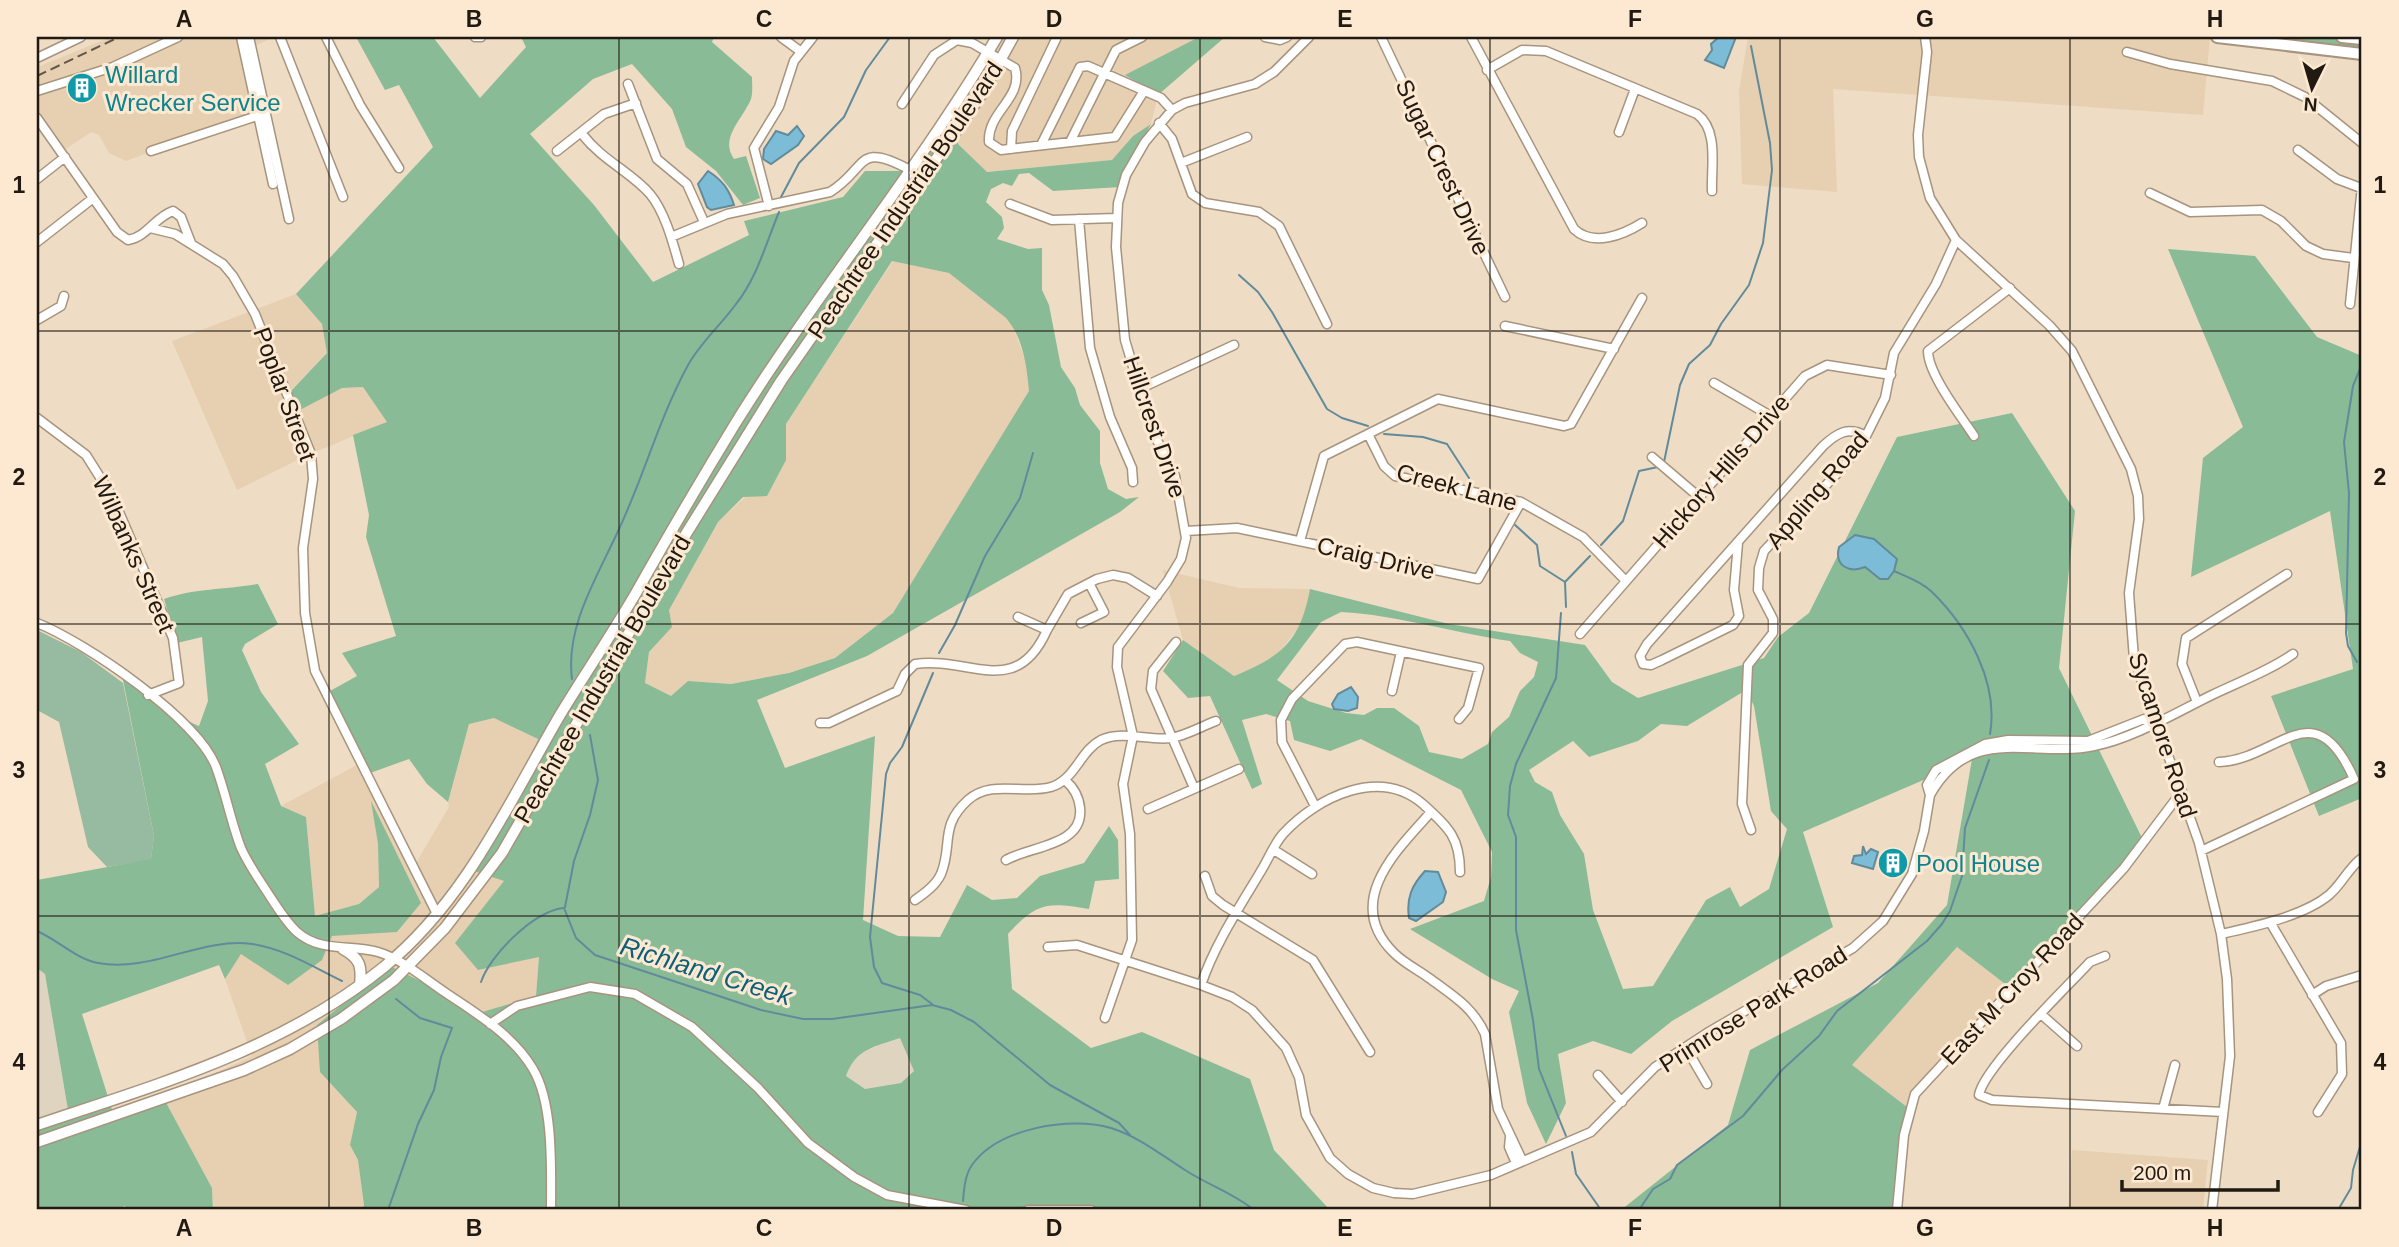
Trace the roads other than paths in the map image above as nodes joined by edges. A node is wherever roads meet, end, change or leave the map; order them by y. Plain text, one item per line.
1 (81, 37) edge
2 (178, 37) edge
3 (241, 37) edge
4 (248, 37) edge
5 (280, 37) edge
6 (326, 37) edge
7 (475, 37) edge
8 (481, 37) edge
9 (781, 37) edge
10 (813, 37) edge
11 (997, 37) edge
12 (1013, 37) edge
13 (1057, 37) edge
14 (1142, 37) edge
15 (1265, 37) edge
16 (1287, 37) edge
17 (1309, 37) edge
18 (1381, 37) edge
19 (1471, 37) edge
20 (1925, 37) edge
21 (2217, 37) edge
22 (2342, 37) edge
23 (957, 38) edge
24 (2362, 40) edge
25 (800, 51) junction
26 (2127, 52) dead end
27 (986, 53) junction
28 (2362, 54) edge
29 (37, 58) edge
30 (1000, 61) junction
31 (1488, 70) junction
32 (1104, 73) junction
33 (628, 84) dead end
34 (37, 89) edge
35 (1635, 89) junction
36 (1144, 91) junction
37 (636, 103) junction
38 (902, 104) dead end
39 (1172, 110) junction
40 (257, 116) junction
41 (37, 118) edge
42 (1159, 124) junction
43 (40, 129) edge
44 (1619, 132) dead end
45 (582, 134) junction
46 (1247, 137) dead end
47 (1070, 142) junction
48 (2362, 143) edge
49 (1041, 145) junction
50 (1011, 149) junction
51 (2298, 150) dead end
52 (151, 151) dead end
53 (557, 151) dead end
54 (65, 157) junction
55 (1181, 163) junction
56 (399, 168) dead end
57 (910, 170) junction
58 (37, 179) edge
59 (273, 184) dead end
60 (2362, 187) edge
61 (1712, 191) dead end
62 (2150, 193) dead end
63 (343, 197) dead end
64 (92, 199) junction
65 (1010, 204) dead end
66 (769, 206) junction
67 (1116, 218) junction
68 (289, 219) dead end
69 (1079, 219) junction
70 (704, 222) junction
71 (1642, 223) dead end
72 (150, 228) junction
73 (671, 237) junction
74 (1956, 240) junction
75 (37, 242) edge
76 (191, 243) junction
77 (2353, 258) junction
78 (679, 264) dead end
79 (2010, 288) junction
80 (64, 296) dead end
81 (1505, 297) dead end
82 (1642, 298) dead end
83 (2350, 304) dead end
84 (37, 320) edge
85 (1327, 324) dead end
86 (1505, 326) dead end
87 (1234, 345) dead end
88 (1614, 349) junction
89 (1891, 375) junction
90 (1714, 383) dead end
91 (1139, 389) junction
92 (1769, 415) junction
93 (37, 418) edge
94 (1368, 434) junction
95 (1866, 436) junction
96 (1974, 436) dead end
97 (1652, 457) dead end
98 (1133, 482) dead end
99 (1699, 497) junction
100 (1521, 502) junction
101 (1186, 531) junction
102 (1300, 541) junction
103 (1738, 543) junction
104 (2287, 574) dead end
105 (1625, 580) junction
106 (1089, 583) junction
107 (1157, 596) junction
108 (1018, 617) dead end
109 (1081, 622) dead end
110 (37, 623) edge
111 (1047, 630) junction
112 (1580, 634) dead end
113 (1176, 642) dead end
114 (1401, 652) junction
115 (2293, 654) dead end
116 (576, 689) junction
117 (1392, 691) dead end
118 (148, 695) junction
119 (589, 698) junction
120 (2197, 702) junction
121 (1459, 719) dead end
122 (1216, 721) dead end
123 (2155, 722) junction
124 (820, 723) dead end
125 (1133, 736) junction
126 (1172, 738) junction
127 (2218, 762) dead end
128 (1239, 769) dead end
129 (1065, 780) junction
130 (1194, 788) junction
131 (2182, 791) junction
132 (1315, 806) junction
133 (1148, 809) dead end
134 (1431, 811) junction
135 (1751, 830) dead end
136 (1274, 850) junction
137 (2201, 851) junction
138 (2362, 858) edge
139 (1006, 860) dead end
140 (1460, 872) dead end
141 (1312, 874) dead end
142 (1205, 876) dead end
143 (915, 901) dead end
144 (1237, 913) junction
145 (437, 914) junction
146 (2270, 922) junction
147 (2221, 934) junction
148 (1048, 947) dead end
149 (343, 949) junction
150 (2105, 956) dead end
151 (394, 959) junction
152 (1126, 961) junction
153 (406, 968) junction
154 (2362, 975) edge
155 (360, 985) junction
156 (1201, 985) junction
157 (2312, 995) junction
158 (2042, 1014) junction
159 (1105, 1018) dead end
160 (490, 1024) junction
161 (2077, 1046) dead end
162 (1686, 1048) junction
163 (1370, 1052) dead end
164 (2175, 1065) dead end
165 (1598, 1075) dead end
166 (1707, 1084) dead end
167 (107, 1101) junction
168 (1622, 1102) junction
169 (2163, 1109) junction
170 (2223, 1112) junction
171 (2318, 1112) dead end
172 (112, 1116) junction
173 (37, 1125) edge
174 (37, 1142) edge
175 (1519, 1162) junction
176 (551, 1210) edge
177 (966, 1210) edge
178 (1028, 1210) edge
179 (1091, 1210) edge
180 (1897, 1210) edge
181 (2211, 1210) edge

1 - 29 street
2 - 34 street
3 - 40 street
4 - 68 street
5 - 63 street
6 - 56 street
7 - 8 street
9 - 25 street
10 - 25 street
11 - 27 main road, Peachtree Industrial Boulevard
12 - 30 main road, Peachtree Industrial Boulevard
13 - 50 street
14 - 32 street
15 - 16 street
17 - 39 street, Hillcrest Drive
18 - 81 street, Sugar Crest Drive
19 - 31 street
20 - 74 street, Sycamore Road
21 - 28 highway
22 - 24 highway
23 - 27 street
23 - 38 street
25 - 66 street
26 - 48 street
27 - 30 street
27 - 57 main road, Peachtree Industrial Boulevard
30 - 50 street
30 - 119 main road, Peachtree Industrial Boulevard
31 - 35 street
31 - 71 street
32 - 36 street
32 - 47 street
32 - 49 street
33 - 37 street
35 - 44 street
35 - 61 street
36 - 39 street
36 - 47 street
37 - 45 street
37 - 70 street
39 - 42 street, Hillcrest Drive
40 - 52 street
40 - 59 street
41 - 43 street, Poplar Street
42 - 55 street
42 - 67 street, Hillcrest Drive
43 - 54 street, Poplar Street
45 - 53 street
45 - 73 street
46 - 55 street
47 - 49 street
49 - 50 street
51 - 60 street
54 - 58 street
54 - 64 street, Poplar Street
55 - 85 street
57 - 66 street
57 - 116 main road, Peachtree Industrial Boulevard
60 - 77 street
62 - 77 street
64 - 72 street, Poplar Street
64 - 75 street
65 - 69 street
66 - 70 street
67 - 69 street
67 - 91 street, Hillcrest Drive
69 - 98 street
70 - 73 street
72 - 76 street
72 - 76 street, Poplar Street
73 - 78 street
74 - 79 street, Sycamore Road
74 - 89 street, Appling Road
76 - 145 street, Poplar Street
77 - 83 street
79 - 96 street
79 - 123 street, Sycamore Road
80 - 84 street
82 - 88 street
86 - 88 street
87 - 91 street
88 - 94 street
89 - 92 street, Hickory Hills Drive
89 - 95 street, Appling Road
90 - 92 street
91 - 101 street, Hillcrest Drive
92 - 99 street, Hickory Hills Drive
93 - 118 street, Wilbanks Street
94 - 100 street, Creek Lane
94 - 102 street
95 - 103 street
95 - 135 street, Appling Road
97 - 99 street
99 - 105 street, Hickory Hills Drive
100 - 102 street, Craig Drive
100 - 105 street, Creek Lane
101 - 102 street, Craig Drive
101 - 107 street, Hillcrest Drive
103 - 103 street
104 - 120 street
105 - 112 street, Hickory Hills Drive
106 - 107 street
106 - 109 street
106 - 111 street
107 - 125 street, Hillcrest Drive
108 - 111 street
110 - 118 street
111 - 124 street
113 - 126 street
114 - 117 street
114 - 121 street
114 - 132 street
115 - 120 street, Primrose Park Road
116 - 119 main road
116 - 145 main road, Peachtree Industrial Boulevard
118 - 149 street
119 - 153 main road, Peachtree Industrial Boulevard
120 - 123 street, Primrose Park Road
122 - 126 street
123 - 131 street, Sycamore Road
123 - 162 street, Primrose Park Road
125 - 126 street
125 - 129 street
125 - 152 street, Hillcrest Drive
126 - 130 street
127 - 137 street
128 - 130 street
129 - 139 street
129 - 143 street
130 - 133 street
131 - 137 street, Sycamore Road
131 - 180 street, East M Croy Road
132 - 134 street
132 - 136 street
134 - 140 street
134 - 175 street
136 - 141 street
136 - 144 street
137 - 147 street, Sycamore Road
138 - 146 street
142 - 144 street
144 - 156 street
144 - 163 street
145 - 151 main road, Peachtree Industrial Boulevard
146 - 147 street
146 - 157 street
147 - 170 street, Sycamore Road
148 - 152 street, Primrose Park Road
149 - 151 street
149 - 155 main road
150 - 158 street
151 - 153 street
151 - 155 main road, Peachtree Industrial Boulevard
152 - 156 street, Primrose Park Road
152 - 159 street, Hillcrest Drive
153 - 160 street
153 - 172 main road, Peachtree Industrial Boulevard
154 - 157 street
155 - 167 main road, Peachtree Industrial Boulevard
156 - 175 street, Primrose Park Road
157 - 171 street
158 - 161 street
158 - 169 street
160 - 176 street
160 - 177 street
162 - 166 street
162 - 168 street, Primrose Park Road
164 - 169 street
165 - 168 street
167 - 172 main road
167 - 173 main road, Peachtree Industrial Boulevard
168 - 175 street, Primrose Park Road
169 - 170 street
170 - 181 street, Sycamore Road
172 - 174 main road, Peachtree Industrial Boulevard
178 - 179 street

